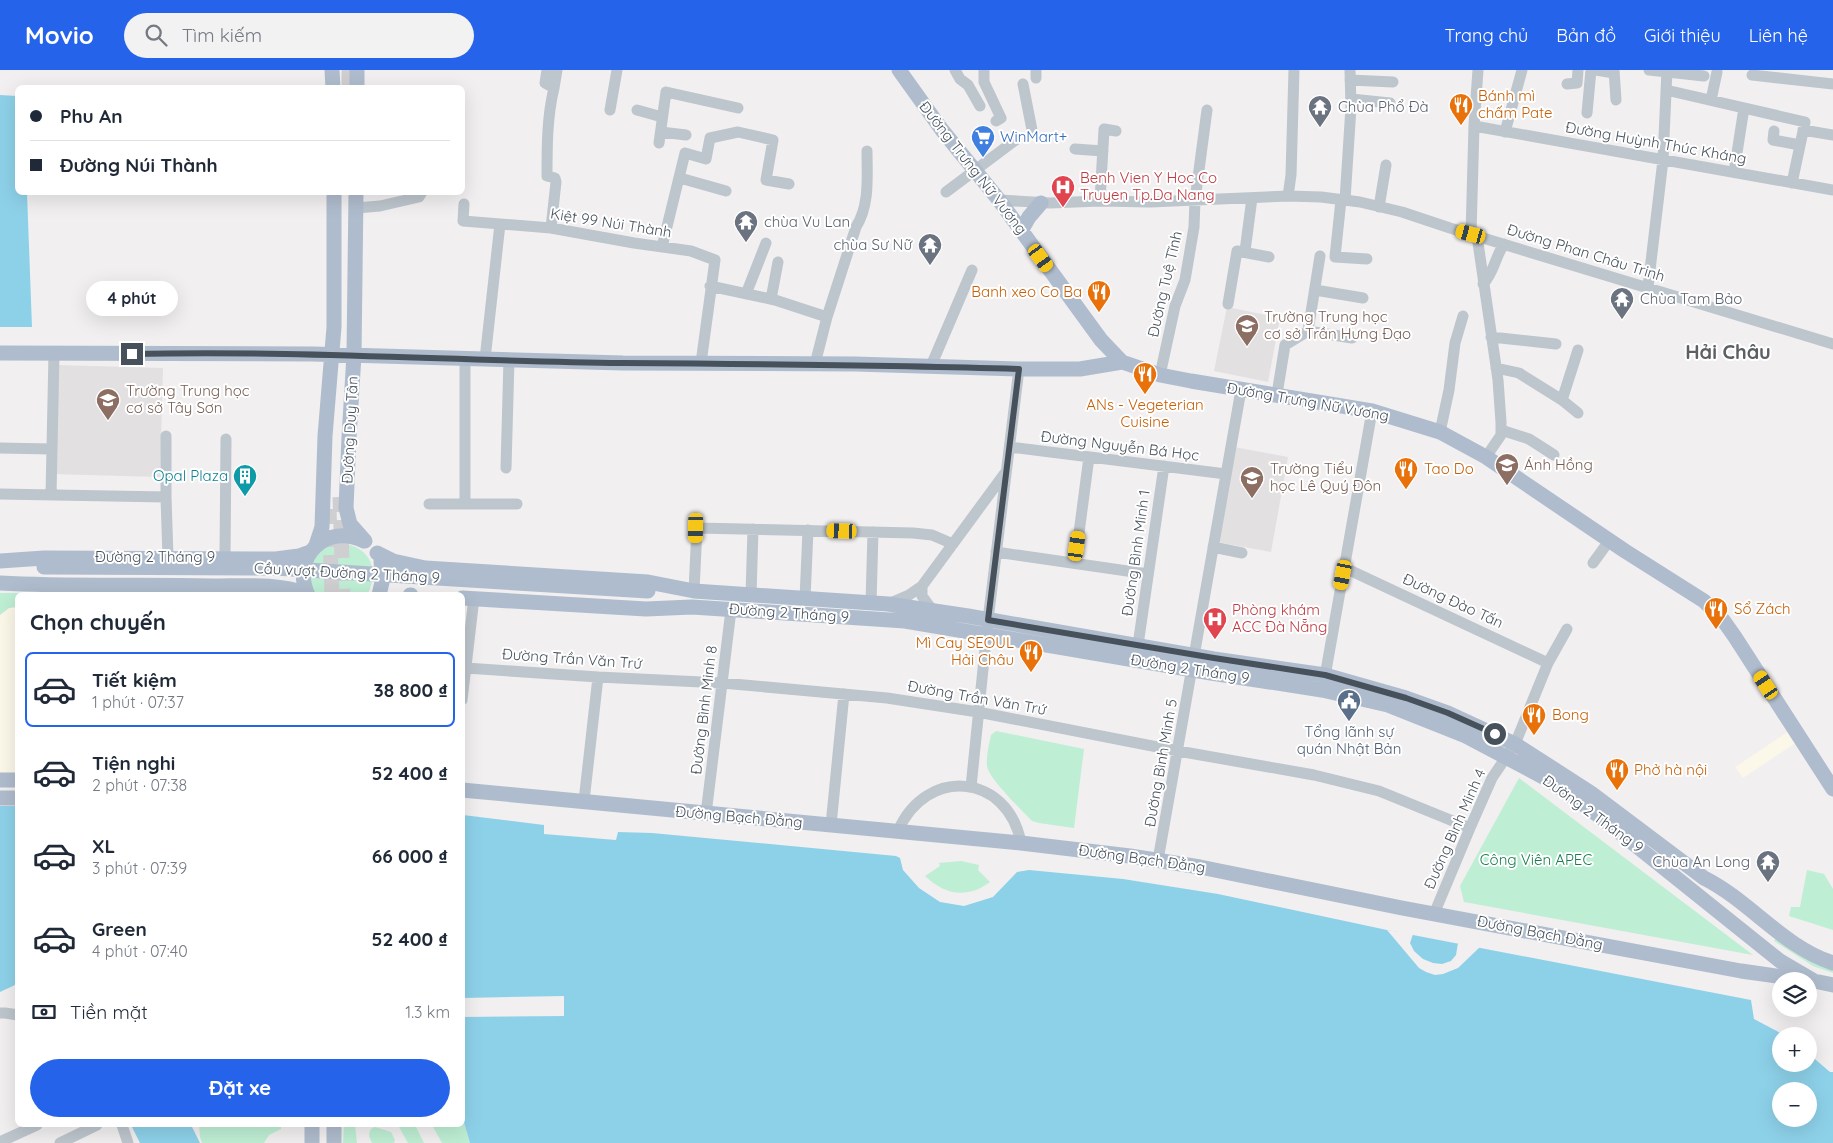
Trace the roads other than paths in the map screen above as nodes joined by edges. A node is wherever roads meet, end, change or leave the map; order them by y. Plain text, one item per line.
1 (332, 70) edge
2 (357, 70) edge
3 (547, 70) edge
4 (557, 70) edge
5 (617, 70) edge
6 (899, 70) edge
7 (956, 70) edge
8 (984, 70) edge
9 (1294, 70) edge
10 (1478, 70) edge
11 (1522, 70) edge
12 (1526, 70) edge
13 (1534, 70) edge
14 (1578, 70) edge
15 (1591, 70) edge
16 (1596, 70) edge
17 (1649, 70) edge
18 (1667, 71) edge
19 (1614, 72) edge
20 (1717, 72) dead end
21 (1350, 75) edge
22 (1752, 75) dead end
23 (1704, 76) dead end
24 (1393, 82) dead end
25 (1023, 84) dead end
26 (1566, 84) dead end
27 (1833, 84) edge
28 (333, 85) edge
29 (357, 85) edge
30 (554, 88) junction
31 (1666, 90) junction
32 (1351, 99) junction
33 (1616, 100) dead end
34 (1711, 100) junction
35 (1390, 103) dead end
36 (980, 106) dead end
37 (738, 108) dead end
38 (1744, 108) junction
39 (610, 110) dead end
40 (637, 110) dead end
41 (1207, 110) dead end
42 (1587, 113) dead end
43 (662, 118) junction
44 (996, 121) dead end
45 (1474, 126) junction
46 (1032, 130) dead end
47 (1803, 130) junction
48 (1116, 131) dead end
49 (1774, 131) dead end
50 (1506, 132) junction
51 (686, 135) dead end
52 (1833, 135) edge
53 (1017, 139) dead end
54 (1800, 145) junction
55 (1075, 149) dead end
56 (867, 151) dead end
57 (1103, 151) junction
58 (1663, 160) junction
59 (1386, 165) dead end
60 (974, 170) junction
61 (1734, 172) junction
62 (680, 178) junction
63 (1792, 183) junction
64 (789, 184) dead end
65 (1833, 190) edge
66 (726, 191) dead end
67 (946, 192) dead end
68 (334, 195) edge
69 (356, 195) edge
70 (420, 195) edge
71 (1288, 196) junction
72 (1252, 198) junction
73 (1000, 200) junction
74 (1100, 200) junction
75 (1195, 200) junction
76 (1343, 200) junction
77 (1042, 203) junction
78 (464, 204) dead end
79 (1379, 207) junction
80 (356, 208) junction
81 (500, 224) junction
82 (551, 228) junction
83 (1021, 231) junction
84 (1474, 235) junction
85 (766, 243) dead end
86 (1504, 244) junction
87 (662, 247) junction
88 (1245, 251) junction
89 (1320, 256) dead end
90 (1269, 257) dead end
91 (1367, 259) dead end
92 (778, 262) dead end
93 (972, 270) dead end
94 (1483, 284) junction
95 (710, 286) junction
96 (1648, 287) junction
97 (1315, 290) junction
98 (746, 294) junction
99 (1363, 298) dead end
100 (771, 299) junction
101 (1228, 304) dead end
102 (1463, 316) dead end
103 (828, 318) junction
104 (1308, 331) junction
105 (1491, 337) junction
106 (1352, 338) dead end
107 (1556, 344) dead end
108 (1833, 344) edge
109 (1578, 350) dead end
110 (0, 353) edge
111 (54, 353) junction
112 (332, 355) junction
113 (354, 355) junction
114 (465, 358) junction
115 (485, 359) junction
116 (509, 359) junction
117 (1122, 362) junction
118 (700, 363) junction
119 (815, 364) junction
120 (931, 366) junction
121 (1496, 368) junction
122 (1019, 369) junction
123 (1160, 375) junction
124 (1241, 390) junction
125 (1277, 394) junction
126 (1562, 400) junction
127 (1372, 411) junction
128 (1578, 413) dead end
129 (1501, 430) junction
130 (1440, 432) junction
131 (166, 436) dead end
132 (226, 439) dead end
133 (1010, 447) junction
134 (0, 448) edge
135 (51, 449) junction
136 (324, 453) junction
137 (348, 453) junction
138 (1554, 455) dead end
139 (1089, 456) junction
140 (1486, 458) junction
141 (1164, 466) junction
142 (506, 468) dead end
143 (1006, 472) junction
144 (1226, 474) junction
145 (0, 494) edge
146 (51, 495) junction
147 (166, 497) junction
148 (429, 504) dead end
149 (464, 504) junction
150 (517, 504) dead end
151 (753, 529) junction
152 (808, 530) junction
153 (873, 532) junction
154 (365, 541) junction
155 (1609, 541) junction
156 (953, 544) junction
157 (1213, 548) junction
158 (313, 549) junction
159 (996, 552) junction
160 (377, 553) junction
161 (1242, 553) dead end
162 (168, 557) junction
163 (225, 558) junction
164 (0, 562) edge
165 (1074, 563) junction
166 (1593, 563) dead end
167 (1344, 568) junction
168 (44, 572) junction
169 (1148, 574) junction
170 (0, 583) edge
171 (922, 586) junction
172 (694, 591) junction
173 (302, 592) edge
174 (306, 592) edge
175 (379, 592) edge
176 (751, 595) junction
177 (647, 596) junction
178 (468, 598) edge
179 (805, 599) junction
180 (871, 603) junction
181 (888, 604) junction
182 (692, 607) junction
183 (731, 610) junction
184 (933, 611) junction
185 (987, 627) junction
186 (1567, 629) dead end
187 (1138, 645) junction
188 (1193, 663) junction
189 (1548, 663) junction
190 (466, 668) junction
191 (465, 676) edge
192 (598, 677) junction
193 (1324, 682) junction
194 (722, 683) junction
195 (844, 694) junction
196 (978, 712) junction
197 (1515, 744) junction
198 (1178, 751) junction
199 (1506, 756) junction
200 (0, 780) edge
201 (15, 780) edge
202 (971, 788) junction
203 (1833, 789) edge
204 (465, 790) edge
205 (0, 798) edge
206 (15, 798) edge
207 (584, 801) junction
208 (706, 814) junction
209 (830, 825) junction
210 (1470, 828) junction
211 (898, 831) junction
212 (1021, 843) junction
213 (1158, 860) junction
214 (1434, 914) junction
215 (1770, 926) junction
216 (1757, 943) junction
217 (1833, 963) edge
218 (1798, 972) edge
219 (1772, 975) edge
220 (1817, 982) edge
221 (1833, 985) edge
222 (0, 1014) edge
223 (15, 1015) edge
224 (32, 1127) edge
225 (93, 1127) edge
226 (123, 1127) edge
227 (312, 1127) edge
228 (334, 1127) edge
229 (2, 1140) edge
230 (60, 1143) edge
231 (128, 1143) edge
232 (312, 1143) edge
233 (334, 1143) edge

1 - 28 main road
2 - 29 main road
3 - 30 street
4 - 30 street
5 - 39 street
6 - 60 main road, Đường Trưng Nữ Vương
7 - 36 street
8 - 44 street
9 - 71 street
10 - 45 street
11 - 50 street
12 - 13 street
14 - 26 street
15 - 42 street
16 - 19 street
17 - 18 street
18 - 23 street
18 - 31 street
19 - 33 street
20 - 34 street
21 - 24 street
21 - 32 street
22 - 27 street
25 - 46 street
30 - 82 street
31 - 34 street
31 - 58 street
32 - 35 street
32 - 76 street
34 - 38 street
37 - 43 street
38 - 47 street
38 - 61 street
40 - 43 street
41 - 75 street, Đường Tuệ Tĩnh
43 - 51 street
45 - 50 street, Đường Huỳnh Thúc Kháng
45 - 84 street
47 - 52 street
47 - 54 street
48 - 57 street
49 - 54 street
50 - 58 street, Đường Huỳnh Thúc Kháng
53 - 60 street
54 - 63 street
55 - 57 street
56 - 103 street
57 - 74 street
58 - 61 street, Đường Huỳnh Thúc Kháng
58 - 96 street
59 - 79 street
60 - 67 street
60 - 73 main road, Đường Trưng Nữ Vương
61 - 63 street, Đường Huỳnh Thúc Kháng
62 - 64 street
62 - 66 street
62 - 87 street
63 - 65 street, Đường Huỳnh Thúc Kháng
68 - 112 main road, Đường Duy Tân
69 - 80 main road, Đường Duy Tân
70 - 80 street
71 - 72 street, Đường Phan Châu Trinh
71 - 76 street, Đường Phan Châu Trinh
72 - 75 street, Đường Phan Châu Trinh
72 - 88 street
73 - 77 street, Đường Phan Châu Trinh
73 - 83 main road, Đường Trưng Nữ Vương
74 - 75 street, Đường Phan Châu Trinh
74 - 77 street, Đường Phan Châu Trinh
75 - 123 street, Đường Tuệ Tĩnh
76 - 79 street, Đường Phan Châu Trinh
76 - 91 street
77 - 83 main road
78 - 81 street, Kiệt 99 Núi Thành
79 - 84 street, Đường Phan Châu Trinh
80 - 113 main road, Đường Duy Tân
81 - 82 street, Kiệt 99 Núi Thành
81 - 115 street
82 - 87 street, Kiệt 99 Núi Thành
83 - 117 main road, Đường Trưng Nữ Vương
84 - 86 street, Đường Phan Châu Trinh
84 - 94 street
85 - 98 street
86 - 94 street
86 - 96 street, Đường Phan Châu Trinh
87 - 95 street, Kiệt 99 Núi Thành
88 - 90 street
88 - 101 street
89 - 97 street
92 - 100 street
93 - 120 street
94 - 105 street
95 - 98 street
95 - 118 street
96 - 108 street, Đường Phan Châu Trinh
97 - 99 street
97 - 104 street
98 - 100 street
100 - 103 street
102 - 130 street
103 - 119 street
104 - 106 street
104 - 125 street
105 - 107 street
105 - 121 street
109 - 126 street
110 - 111 main road
111 - 112 main road
111 - 135 street
112 - 113 main road
112 - 136 main road, Đường Duy Tân
113 - 114 main road
113 - 137 main road, Đường Duy Tân
114 - 115 main road
114 - 149 street
115 - 116 main road
116 - 118 main road
116 - 142 street
117 - 122 main road
117 - 123 main road, Đường Trưng Nữ Vương
118 - 119 main road
119 - 120 main road
120 - 122 main road
121 - 126 street
121 - 129 street
122 - 133 street
123 - 124 main road, Đường Trưng Nữ Vương
124 - 125 main road, Đường Trưng Nữ Vương
124 - 144 street, Đường Bình Minh 5
125 - 127 main road, Đường Trưng Nữ Vương
126 - 128 street
127 - 130 main road, Đường Trưng Nữ Vương
127 - 167 street
129 - 138 street
129 - 140 street
130 - 140 main road, Đường Trưng Nữ Vương
131 - 147 street
132 - 163 street
133 - 139 street, Đường Nguyễn Bá Học
133 - 143 street
134 - 135 street
135 - 146 street
136 - 137 main road
136 - 158 main road, Đường Duy Tân
137 - 154 main road, Đường Duy Tân
139 - 141 street, Đường Nguyễn Bá Học
139 - 165 street
140 - 155 main road, Đường Trưng Nữ Vương
141 - 144 street, Đường Nguyễn Bá Học
141 - 169 street, Đường Bình Minh 1
143 - 156 street
143 - 159 street
144 - 157 street, Đường Bình Minh 5
145 - 146 street
146 - 147 street
147 - 162 street
148 - 149 street
149 - 150 street
151 - 152 street
151 - 172 street
151 - 176 street
152 - 153 street
152 - 179 street, Đường 2 Tháng 9
153 - 156 street
153 - 180 street
154 - 158 main road, Đường 2 Tháng 9
154 - 160 main road, Đường Duy Tân
155 - 166 street
155 - 203 main road, Đường Trưng Nữ Vương
156 - 171 street
157 - 161 street
157 - 188 street, Đường Bình Minh 5
158 - 163 main road, Đường 2 Tháng 9
158 - 174 main road, Đường Duy Tân
159 - 165 street
159 - 185 street
160 - 172 main road, Đường 2 Tháng 9
160 - 175 main road
162 - 163 main road, Đường 2 Tháng 9
162 - 164 main road, Đường 2 Tháng 9
164 - 168 main road, Cầu vượt Đường 2 Tháng 9
165 - 169 street
167 - 189 street, Đường Đào Tấn
167 - 193 street
168 - 170 main road, Cầu vượt Đường 2 Tháng 9
168 - 177 main road, Cầu vượt Đường 2 Tháng 9
169 - 187 street, Đường Bình Minh 1
170 - 173 main road, Đường 2 Tháng 9
171 - 181 street
171 - 184 street
172 - 176 main road, Đường 2 Tháng 9
172 - 177 main road, Cầu vượt Đường 2 Tháng 9
176 - 179 main road, Đường 2 Tháng 9
177 - 182 main road, Cầu vượt Đường 2 Tháng 9
178 - 182 main road, Đường 2 Tháng 9
178 - 190 street
179 - 180 main road, Đường 2 Tháng 9
180 - 181 main road, Đường 2 Tháng 9
181 - 184 main road, Đường 2 Tháng 9
182 - 183 main road, Đường 2 Tháng 9
183 - 185 main road, Đường 2 Tháng 9
183 - 194 street, Đường Bình Minh 8
184 - 185 main road, Đường 2 Tháng 9
185 - 187 main road, Đường 2 Tháng 9
185 - 188 main road, Đường 2 Tháng 9
185 - 196 street
186 - 189 street, Đường Bình Minh 4
187 - 188 main road, Đường 2 Tháng 9
188 - 193 main road, Đường 2 Tháng 9
188 - 198 street, Đường Bình Minh 5
189 - 197 street, Đường Bình Minh 4
190 - 191 street
190 - 192 street, Đường Trần Văn Trứ
192 - 194 street, Đường Trần Văn Trứ
192 - 207 street
193 - 197 main road, Đường 2 Tháng 9
193 - 199 main road, Đường 2 Tháng 9
194 - 195 street, Đường Trần Văn Trứ
194 - 208 street, Đường Bình Minh 8
195 - 196 street, Đường Trần Văn Trứ
195 - 209 street
196 - 198 street, Đường Trần Văn Trứ
196 - 202 street
197 - 199 street, Đường Bình Minh 4
197 - 215 main road, Đường 2 Tháng 9
198 - 210 street, Đường Trần Văn Trứ
198 - 213 street, Đường Bình Minh 5
199 - 210 street, Đường Bình Minh 4
199 - 216 main road, Đường 2 Tháng 9
200 - 201 main road
202 - 211 street
202 - 212 street
204 - 207 main road, Đường Bạch Đằng
205 - 206 main road
207 - 208 main road, Đường Bạch Đằng
208 - 209 main road, Đường Bạch Đằng
209 - 211 main road, Đường Bạch Đằng
210 - 214 street, Đường Bình Minh 4
211 - 212 main road, Đường Bạch Đằng
212 - 213 main road, Đường Bạch Đằng
213 - 214 main road, Đường Bạch Đằng
214 - 219 main road, Đường Bạch Đằng
215 - 216 main road
215 - 217 main road, Đường 2 Tháng 9
216 - 218 main road, Đường 2 Tháng 9
220 - 221 main road, Đường 2 Tháng 9
222 - 223 street
224 - 229 street
225 - 230 street
226 - 231 street
227 - 232 main road
228 - 233 main road

